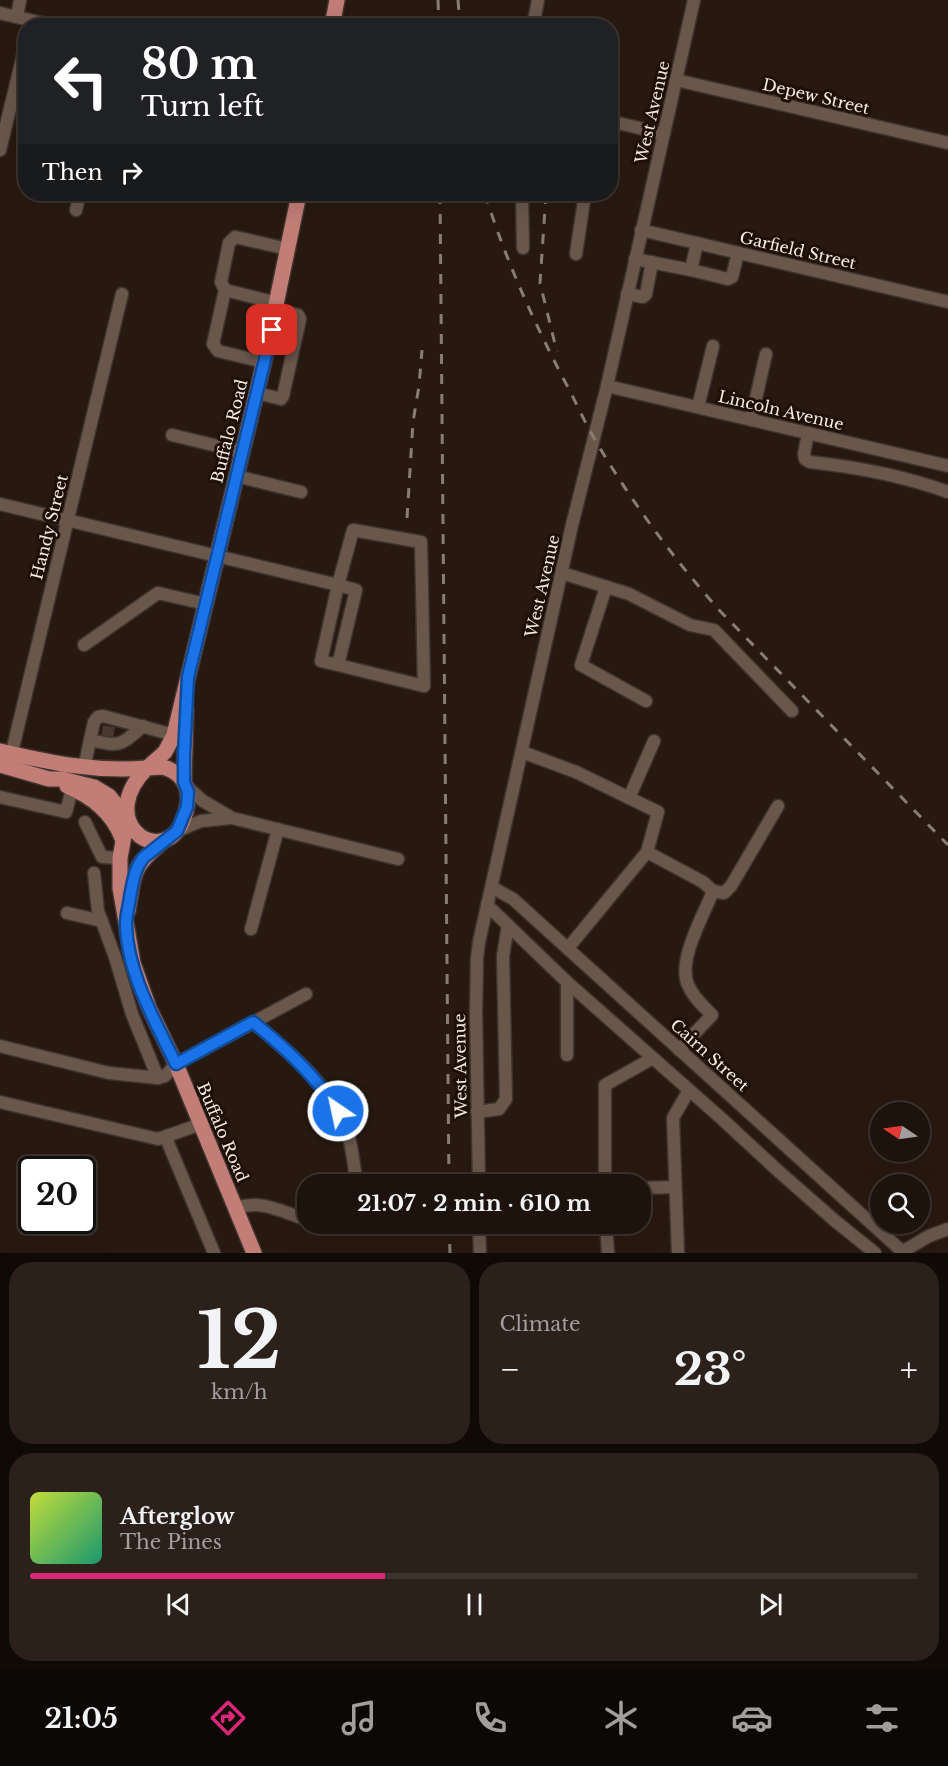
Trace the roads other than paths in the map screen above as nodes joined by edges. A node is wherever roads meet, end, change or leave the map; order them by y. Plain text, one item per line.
1 (20, 0) edge
2 (338, 0) edge
3 (538, 0) edge
4 (694, 0) edge
5 (0, 13) edge
6 (17, 17) joint
7 (334, 18) edge
8 (536, 18) edge
9 (676, 80) junction
10 (18, 98) edge
11 (618, 124) edge
12 (664, 134) junction
13 (948, 143) edge
14 (0, 150) edge
15 (78, 201) edge
16 (298, 201) edge
17 (522, 201) edge
18 (584, 201) edge
19 (76, 210) dead end
20 (641, 230) junction
21 (697, 243) junction
22 (523, 248) dead end
23 (288, 249) junction
24 (738, 253) junction
25 (576, 254) dead end
26 (635, 259) junction
27 (652, 262) junction
28 (691, 270) junction
29 (225, 290) junction
30 (122, 294) dead end
31 (627, 294) junction
32 (948, 302) edge
33 (276, 307) junction
34 (713, 346) dead end
35 (766, 354) dead end
36 (264, 362) junction
37 (607, 386) junction
38 (257, 393) junction
39 (698, 407) junction
40 (751, 420) junction
41 (808, 434) junction
42 (171, 435) dead end
43 (242, 452) junction
44 (948, 466) edge
45 (236, 476) junction
46 (301, 492) dead end
47 (948, 492) edge
48 (0, 504) edge
49 (68, 520) junction
50 (217, 556) junction
51 (562, 573) junction
52 (338, 585) junction
53 (606, 587) junction
54 (206, 604) junction
55 (84, 645) dead end
56 (338, 665) junction
57 (188, 677) junction
58 (646, 701) dead end
59 (792, 711) dead end
60 (143, 726) junction
61 (108, 731) junction
62 (174, 735) junction
63 (90, 740) junction
64 (654, 741) dead end
65 (522, 752) junction
66 (5, 759) edge
67 (84, 768) junction
68 (147, 768) junction
69 (49, 779) junction
70 (185, 783) junction
71 (72, 789) junction
72 (0, 797) edge
73 (629, 798) junction
74 (778, 806) dead end
75 (232, 818) junction
76 (127, 819) junction
77 (85, 822) dead end
78 (278, 829) junction
79 (172, 835) junction
80 (122, 838) junction
81 (647, 852) junction
82 (120, 858) junction
83 (398, 859) dead end
84 (94, 873) dead end
85 (492, 887) junction
86 (713, 891) junction
87 (487, 904) junction
88 (67, 913) dead end
89 (102, 921) junction
90 (126, 923) junction
91 (508, 925) junction
92 (251, 929) dead end
93 (568, 948) junction
94 (567, 982) junction
95 (306, 994) dead end
96 (253, 1022) junction
97 (0, 1046) edge
98 (680, 1050) junction
99 (567, 1055) dead end
100 (653, 1058) junction
101 (176, 1064) junction
102 (158, 1078) junction
103 (689, 1090) junction
104 (0, 1102) edge
105 (477, 1112) junction
106 (201, 1124) junction
107 (166, 1138) junction
108 (355, 1174) edge
109 (479, 1174) edge
110 (605, 1174) edge
111 (675, 1187) junction
112 (651, 1188) edge
113 (236, 1208) junction
114 (297, 1216) edge
115 (948, 1229) edge
116 (479, 1234) edge
117 (607, 1234) edge
118 (902, 1252) edge
119 (214, 1253) edge
120 (254, 1253) edge
121 (480, 1253) edge
122 (608, 1253) edge
123 (678, 1253) edge
124 (875, 1253) edge

1 - 6 street
2 - 7 main road
3 - 8 street
4 - 9 street, West Avenue
5 - 6 street
9 - 12 street, West Avenue
9 - 13 street, Depew Street
10 - 14 street
11 - 12 street
12 - 20 street, West Avenue
15 - 19 street
16 - 23 main road, Buffalo Road
17 - 22 street
18 - 25 street
20 - 21 street, Garfield Street
20 - 26 street, West Avenue
21 - 24 street, Garfield Street
21 - 28 street
23 - 29 street
23 - 33 main road, Buffalo Road
24 - 28 street
24 - 32 street, Garfield Street
26 - 27 street
26 - 31 street, West Avenue
27 - 28 street
27 - 31 street
29 - 33 street
29 - 36 street
30 - 49 street, Handy Street
31 - 37 street, West Avenue
33 - 36 main road, Buffalo Road
33 - 38 street
34 - 39 street
35 - 40 street
36 - 38 main road, Buffalo Road
37 - 39 street, Lincoln Avenue
37 - 51 street, West Avenue
38 - 43 main road, Buffalo Road
39 - 40 street, Lincoln Avenue
40 - 41 street, Lincoln Avenue
41 - 44 street, Lincoln Avenue
41 - 47 street
42 - 43 street
43 - 45 main road, Buffalo Road
45 - 46 street
45 - 50 main road, Buffalo Road
48 - 49 street
49 - 50 street
49 - 66 street, Handy Street
50 - 52 street
50 - 54 main road, Buffalo Road
51 - 53 street
51 - 65 street, West Avenue
52 - 56 street
52 - 56 street
52 - 56 street
53 - 58 street
53 - 59 street
54 - 55 street
54 - 57 main road, Buffalo Road
57 - 62 main road, Buffalo Road
57 - 70 main road, Buffalo Road
60 - 61 street
60 - 61 street
60 - 62 street
61 - 63 street
61 - 63 street
62 - 68 main road, Buffalo Road
63 - 67 street
64 - 73 street
65 - 73 street
65 - 85 street, West Avenue
66 - 67 main road
66 - 69 main road
67 - 68 main road
68 - 70 main road
68 - 76 main road
69 - 71 main road
69 - 76 main road
70 - 75 street
70 - 79 main road
71 - 72 street
71 - 80 main road
73 - 81 street
74 - 86 street
75 - 78 street
75 - 79 street
76 - 79 main road
76 - 80 main road, Buffalo Road
77 - 82 street
78 - 83 street
78 - 92 street
79 - 90 main road, Buffalo Road
80 - 82 main road, Buffalo Road
81 - 86 street
81 - 93 street
82 - 90 main road, Buffalo Road
84 - 89 street
85 - 87 street, West Avenue
85 - 93 street, Cairn Street
86 - 98 street
87 - 91 street
87 - 105 street, West Avenue
88 - 89 street
89 - 102 street
90 - 101 main road, Buffalo Road
91 - 94 street
91 - 105 street
93 - 98 street, Cairn Street
94 - 99 street
94 - 100 street
95 - 96 street
96 - 101 street
96 - 108 street
97 - 102 street
98 - 118 street, Cairn Street
100 - 103 street
100 - 110 street
101 - 102 street
101 - 106 main road, Buffalo Road
103 - 111 street
103 - 124 street
104 - 107 street
105 - 109 street, West Avenue
106 - 107 street
106 - 113 main road, Buffalo Road
107 - 119 street
111 - 112 street
111 - 123 street
113 - 114 street
113 - 120 main road, Buffalo Road
115 - 118 street
116 - 121 street
117 - 122 street

